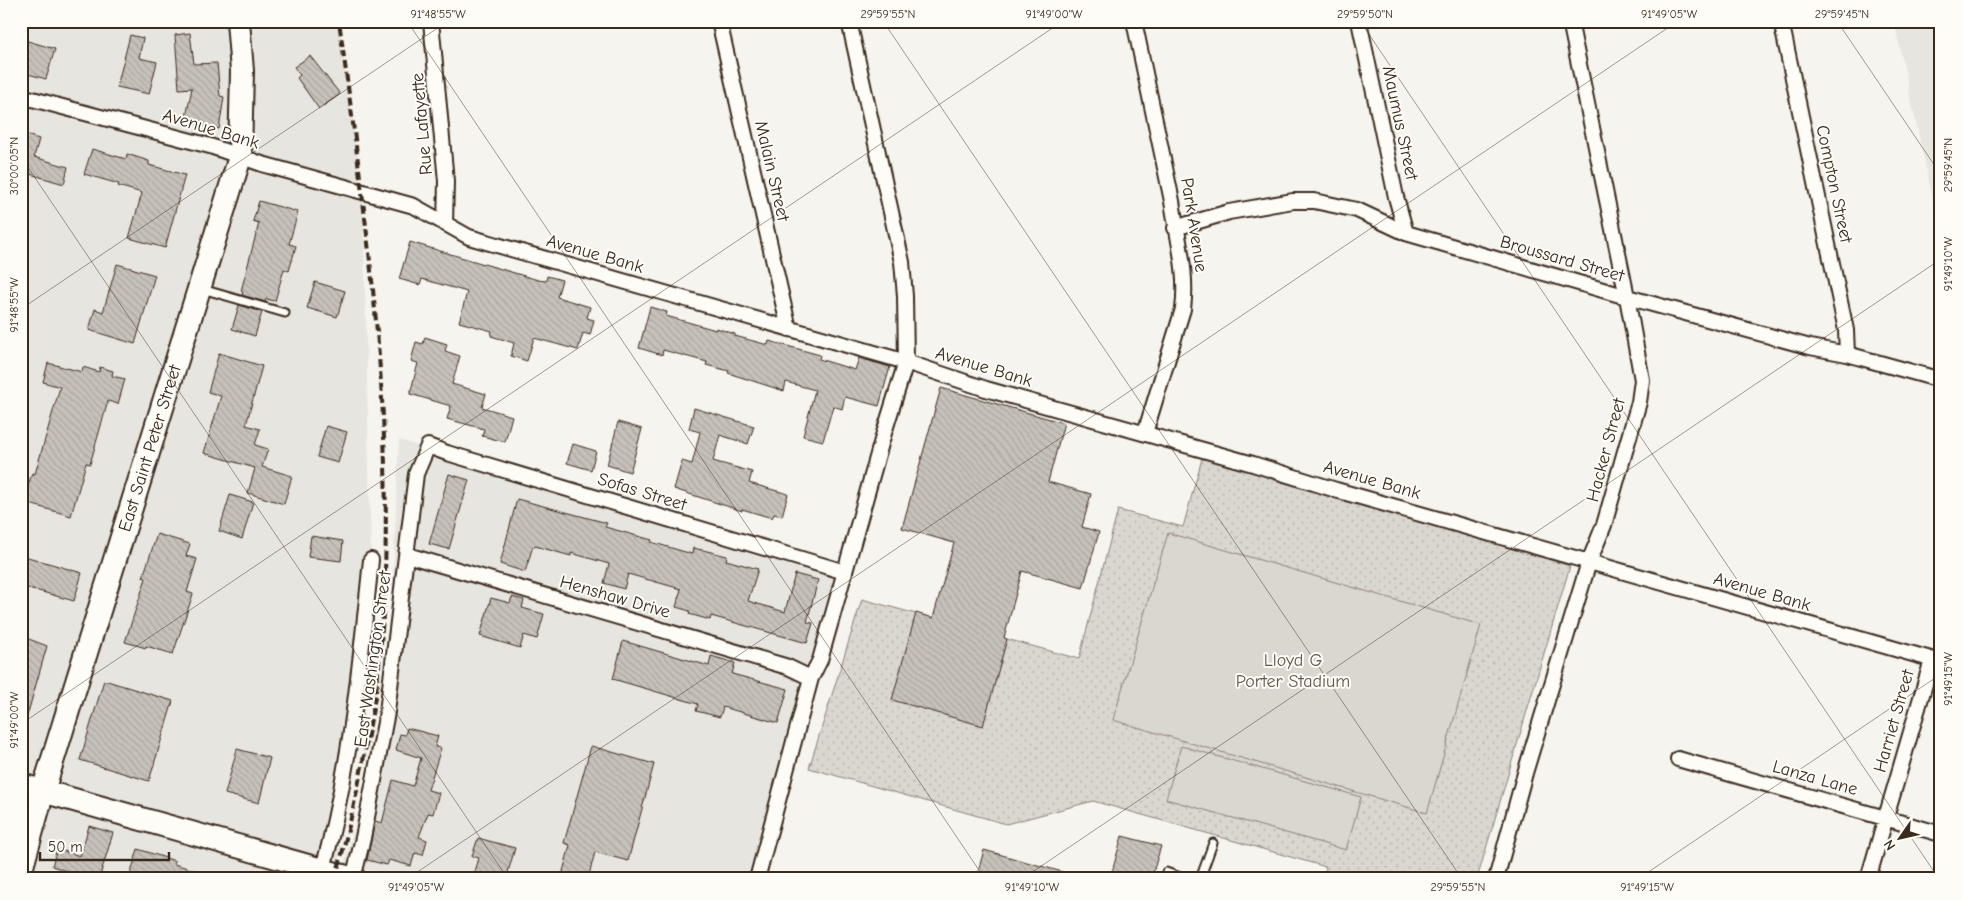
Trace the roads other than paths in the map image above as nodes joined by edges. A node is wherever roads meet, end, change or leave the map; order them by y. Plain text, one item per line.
1 (238, 21) edge
2 (431, 21) edge
3 (719, 21) edge
4 (849, 21) edge
5 (1134, 21) edge
6 (1359, 21) edge
7 (1570, 21) edge
8 (1781, 21) edge
9 (21, 96) edge
10 (240, 157) junction
11 (445, 224) junction
12 (1175, 228) junction
13 (1406, 233) junction
14 (199, 288) junction
15 (1627, 297) junction
16 (285, 313) dead end
17 (789, 329) junction
18 (1847, 354) junction
19 (906, 362) junction
20 (1941, 380) edge
21 (1145, 433) junction
22 (428, 446) joint
23 (407, 555) junction
24 (371, 560) dead end
25 (1589, 562) junction
26 (845, 572) junction
27 (1936, 661) edge
28 (812, 678) junction
29 (1678, 759) dead end
30 (21, 785) edge
31 (44, 791) junction
32 (1885, 818) junction
33 (1941, 834) edge
34 (1213, 843) dead end
35 (21, 870) edge
36 (1166, 872) dead end
37 (322, 874) edge
38 (1500, 878) edge
39 (353, 879) edge
40 (757, 879) edge
41 (1186, 879) edge
42 (1200, 879) edge
43 (1868, 879) edge

1 - 10 main road, East Saint Peter Street
2 - 11 street, Rue Lafayette
3 - 17 street, Malain Street
4 - 19 street
5 - 12 street, Park Avenue
6 - 13 street, Maumus Street
7 - 15 street, Hacker Street
8 - 18 street, Compton Street
9 - 10 street, Avenue Bank
10 - 11 street, Avenue Bank
10 - 14 main road, East Saint Peter Street
11 - 17 street, Avenue Bank
12 - 13 street, Broussard Street
12 - 21 street, Park Avenue
13 - 15 street, Broussard Street
14 - 16 lane
14 - 31 main road, East Saint Peter Street
15 - 18 street, Broussard Street
15 - 25 street, Hacker Street
17 - 19 street, Avenue Bank
18 - 20 street, Broussard Street
19 - 21 street, Avenue Bank
19 - 26 street
21 - 25 street, Avenue Bank
22 - 23 street, East Washington Street
22 - 26 street, Sofas Street
23 - 28 street, Henshaw Drive
23 - 39 street, East Washington Street
24 - 37 street, East Washington Street
25 - 27 street, Avenue Bank
25 - 38 street, Hacker Street
26 - 28 street
27 - 32 street, Harriet Street
28 - 40 street
29 - 32 street, Lanza Lane
30 - 31 main road
31 - 35 main road, East Saint Peter Street
31 - 37 main road
32 - 33 street, Lanza Lane
32 - 43 street, Harriet Street
34 - 42 lane
36 - 41 lane
37 - 39 main road

